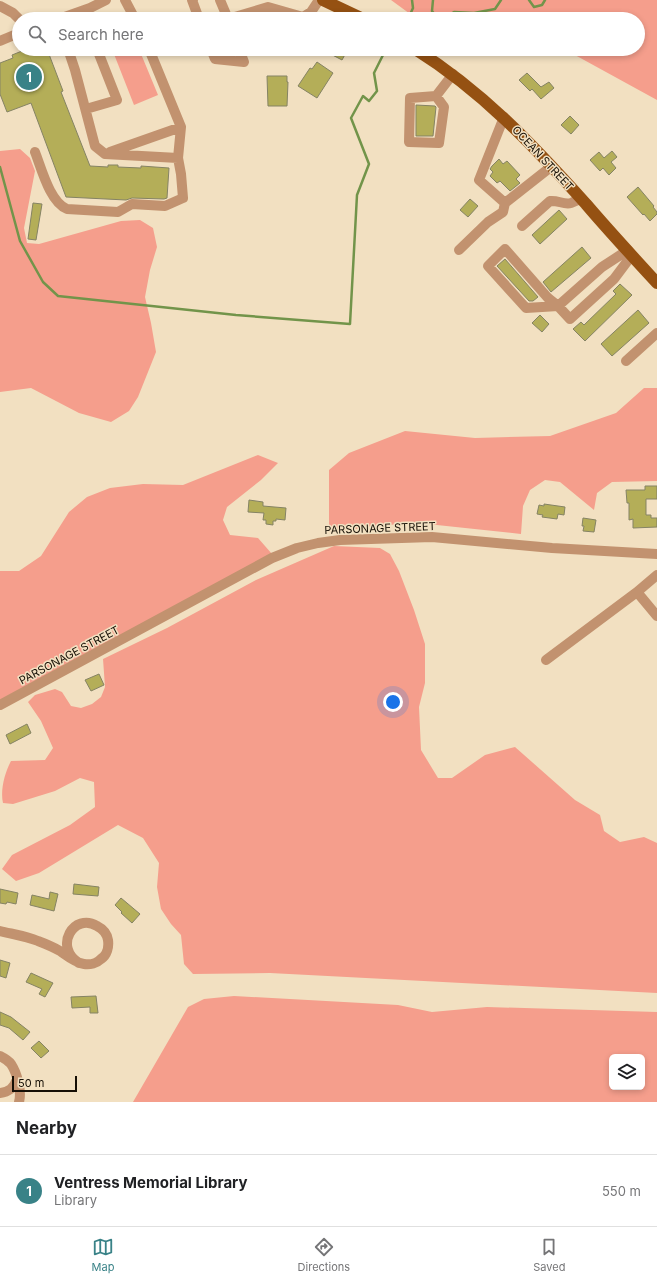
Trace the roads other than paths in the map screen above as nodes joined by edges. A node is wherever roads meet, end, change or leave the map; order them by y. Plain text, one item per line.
1 (106, 0) edge
2 (125, 0) edge
3 (193, 0) edge
4 (220, 0) edge
5 (319, 0) edge
6 (323, 0) edge
7 (0, 6) edge
8 (12, 12) edge
9 (79, 12) edge
10 (130, 12) edge
11 (196, 12) edge
12 (225, 12) edge
13 (250, 12) edge
14 (287, 12) edge
15 (311, 12) edge
16 (348, 12) edge
17 (12, 36) edge
18 (0, 41) edge
19 (70, 56) edge
20 (100, 56) edge
21 (151, 56) edge
22 (214, 56) edge
23 (242, 56) edge
24 (426, 56) edge
25 (453, 74) junction
26 (436, 96) junction
27 (86, 109) junction
28 (504, 117) junction
29 (181, 127) junction
30 (35, 152) dead end
31 (105, 154) junction
32 (178, 158) junction
33 (552, 166) junction
34 (581, 198) junction
35 (505, 203) junction
36 (522, 226) dead end
37 (459, 250) dead end
38 (630, 253) junction
39 (602, 267) junction
40 (614, 279) junction
41 (657, 283) edge
42 (558, 306) junction
43 (657, 333) edge
44 (626, 361) dead end
45 (657, 554) edge
46 (657, 575) edge
47 (637, 592) junction
48 (657, 616) edge
49 (546, 660) dead end
50 (0, 705) edge
51 (0, 931) edge
52 (79, 963) junction
53 (0, 1056) edge
54 (17, 1079) junction
55 (0, 1093) edge
56 (19, 1102) edge

1 - 9 street
2 - 10 street
3 - 11 street
4 - 12 street
5 - 15 street
6 - 16 main road
7 - 8 street
13 - 14 street
17 - 18 street
19 - 27 street
20 - 27 street
21 - 29 street
22 - 23 street
24 - 25 main road, OCEAN STREET
25 - 26 street
25 - 28 main road, OCEAN STREET
26 - 26 street
27 - 31 street
28 - 33 main road, OCEAN STREET
28 - 35 street
29 - 31 street
29 - 32 street
30 - 32 street
31 - 32 street
33 - 34 main road, OCEAN STREET
33 - 35 street
34 - 36 street
34 - 38 main road, OCEAN STREET
35 - 37 street
38 - 39 street
38 - 40 street
38 - 41 main road, OCEAN STREET
39 - 40 street
39 - 42 street
40 - 42 street
42 - 42 street
43 - 44 street
45 - 50 street, PARSONAGE STREET
46 - 47 street
47 - 48 street
47 - 49 street
51 - 52 street
52 - 52 street
53 - 54 street
54 - 55 street
54 - 56 street

